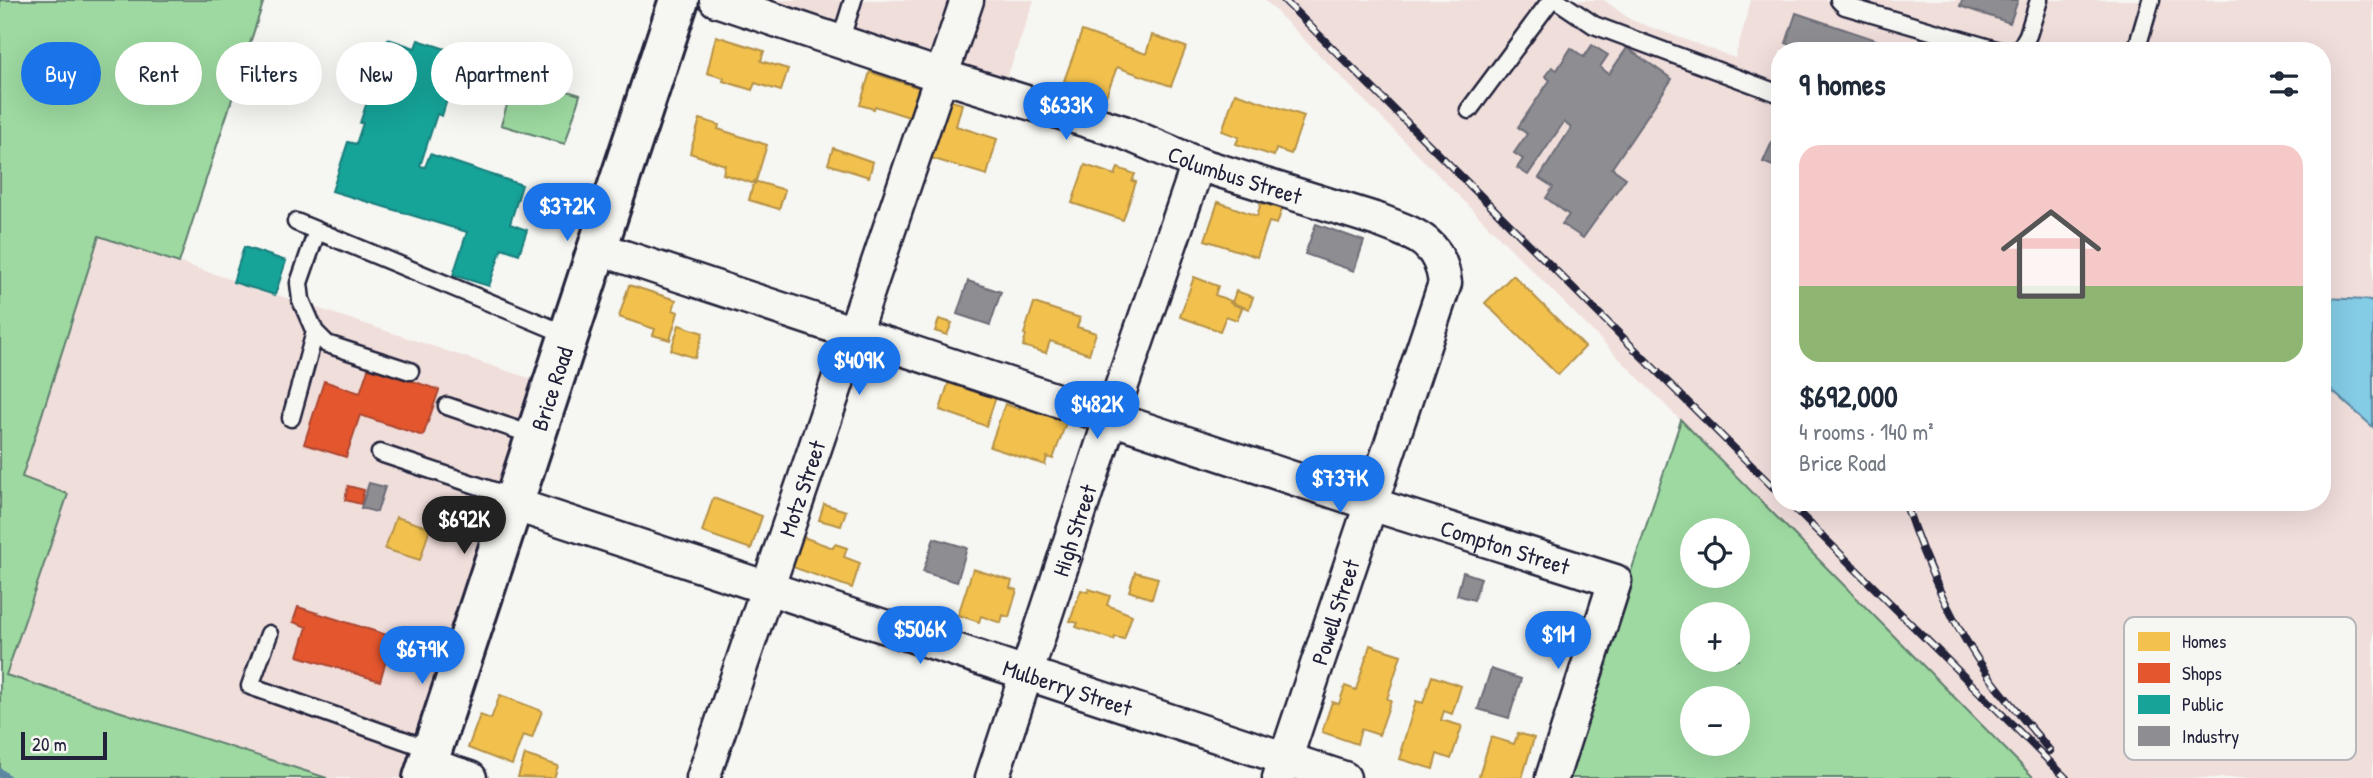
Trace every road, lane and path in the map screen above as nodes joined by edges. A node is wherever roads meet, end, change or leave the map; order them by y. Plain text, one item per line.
1 (679, 0) edge
2 (716, 0) edge
3 (853, 0) edge
4 (967, 0) edge
5 (1550, 0) edge
6 (1557, 0) edge
7 (1839, 0) edge
8 (2039, 0) edge
9 (2151, 0) edge
10 (840, 42) junction
11 (1969, 42) edge
12 (2024, 42) edge
13 (2139, 42) edge
14 (942, 76) junction
15 (1771, 91) edge
16 (1469, 110) dead end
17 (1198, 164) junction
18 (296, 222) dead end
19 (317, 231) junction
20 (1433, 247) joint
21 (597, 248) junction
22 (315, 332) junction
23 (853, 332) junction
24 (568, 335) junction
25 (410, 371) dead end
26 (447, 406) dead end
27 (1111, 417) junction
28 (291, 418) dead end
29 (535, 436) junction
30 (380, 453) dead end
31 (514, 501) junction
32 (1371, 504) junction
33 (767, 590) junction
34 (269, 634) dead end
35 (1026, 672) junction
36 (427, 764) edge
37 (1283, 769) edge
38 (470, 778) edge
39 (704, 778) edge
40 (992, 778) edge
41 (1344, 778) edge
42 (1552, 778) edge

1 - 21 main road, Brice Road
2 - 10 street, Columbus Street
3 - 10 lane
4 - 14 street, Motz Street
5 - 16 lane
6 - 15 lane
7 - 11 lane
8 - 12 lane
9 - 13 lane
10 - 14 street, Columbus Street
14 - 17 street, Columbus Street
14 - 23 street, Motz Street
17 - 20 street, Columbus Street
17 - 27 street, High Street
18 - 19 lane
19 - 22 lane
19 - 24 lane
20 - 32 street, Powell Street
21 - 23 street, Compton Street
21 - 24 main road, Brice Road
22 - 25 lane
22 - 28 lane
23 - 27 street, Compton Street
23 - 33 street, Motz Street
24 - 29 main road, Brice Road
26 - 29 lane
27 - 32 street, Compton Street
27 - 35 street, High Street
29 - 31 main road, Brice Road
30 - 31 lane
31 - 33 street, Mulberry Street
31 - 36 main road, Brice Road
32 - 37 street, Powell Street
32 - 42 street, Compton Street
33 - 35 street, Mulberry Street
33 - 39 street, Motz Street
34 - 36 lane
35 - 37 street, Mulberry Street
35 - 40 street, High Street
36 - 38 street
37 - 41 street, Mulberry Street

